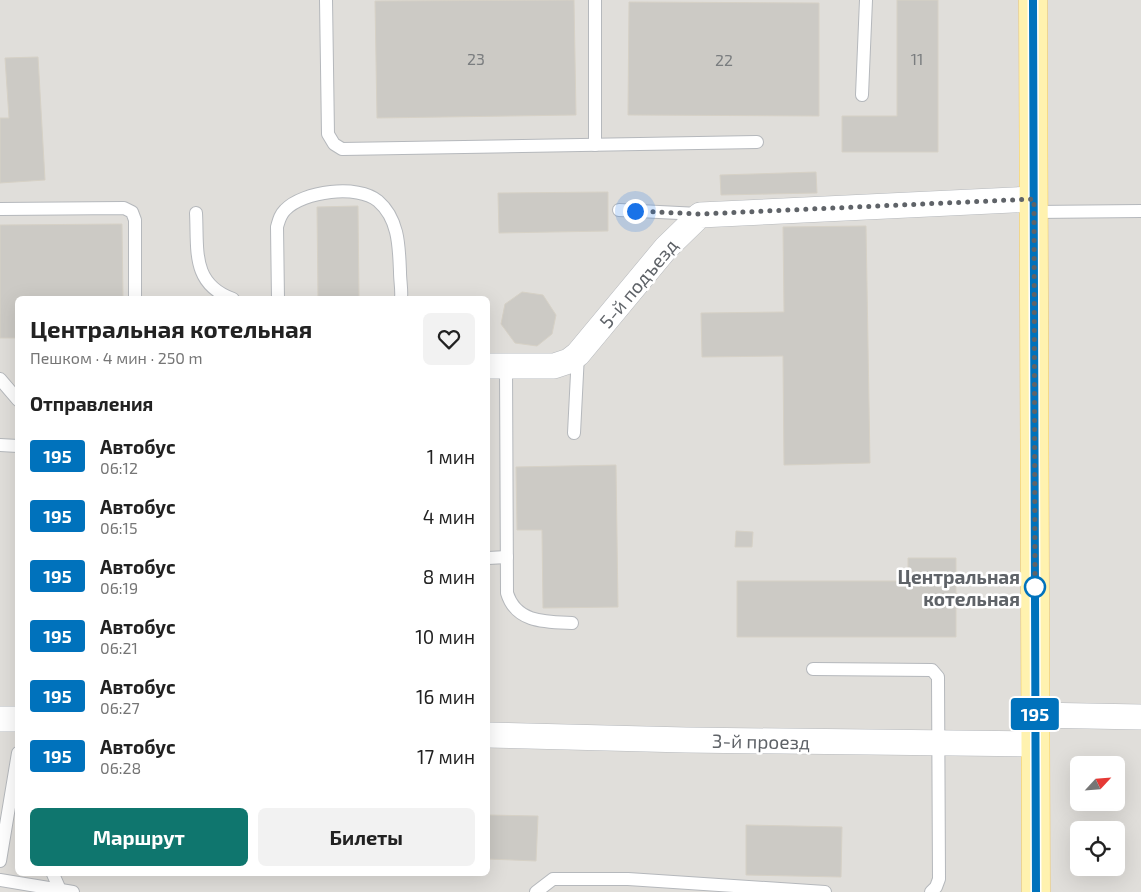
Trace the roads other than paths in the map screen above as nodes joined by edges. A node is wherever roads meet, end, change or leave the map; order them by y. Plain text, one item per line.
1 (326, 0) edge
2 (595, 0) edge
3 (866, 0) edge
4 (1033, 0) edge
5 (862, 95) dead end
6 (757, 142) dead end
7 (595, 145) junction
8 (1034, 205) junction
9 (0, 209) edge
10 (619, 210) dead end
11 (1141, 211) edge
12 (196, 214) dead end
13 (700, 214) junction
14 (135, 296) edge
15 (225, 296) edge
16 (278, 296) edge
17 (400, 296) edge
18 (578, 354) junction
19 (496, 366) edge
20 (0, 379) edge
21 (15, 396) edge
22 (574, 433) dead end
23 (0, 444) edge
24 (15, 446) edge
25 (507, 557) junction
26 (490, 558) edge
27 (572, 623) dead end
28 (812, 669) dead end
29 (1035, 715) junction
30 (1141, 717) edge
31 (0, 719) edge
32 (15, 719) edge
33 (490, 735) edge
34 (938, 742) junction
35 (1035, 744) junction
36 (15, 784) edge
37 (0, 861) edge
38 (54, 876) edge
39 (0, 880) edge
40 (627, 886) edge
41 (60, 890) junction
42 (793, 891) edge
43 (73, 892) edge
44 (536, 892) edge
45 (825, 892) edge
46 (931, 892) edge
47 (1036, 892) edge

1 - 7 lane
2 - 7 lane
3 - 5 lane
4 - 8 main road
6 - 7 lane
8 - 11 lane
8 - 13 street
8 - 29 main road
9 - 14 lane
10 - 13 lane
12 - 15 lane
13 - 18 street, 5-й подъезд
16 - 17 lane
18 - 19 street, 5-й подъезд
18 - 22 lane
19 - 25 lane
20 - 21 lane
23 - 24 lane
25 - 26 lane
25 - 27 lane
28 - 34 lane
29 - 30 street
29 - 35 main road
31 - 32 street
33 - 34 street, 3-й проезд
34 - 35 street, 3-й проезд
34 - 46 lane
35 - 47 main road
36 - 37 lane
38 - 41 lane
39 - 41 lane
40 - 42 lane
40 - 44 lane
41 - 43 lane
42 - 45 lane

